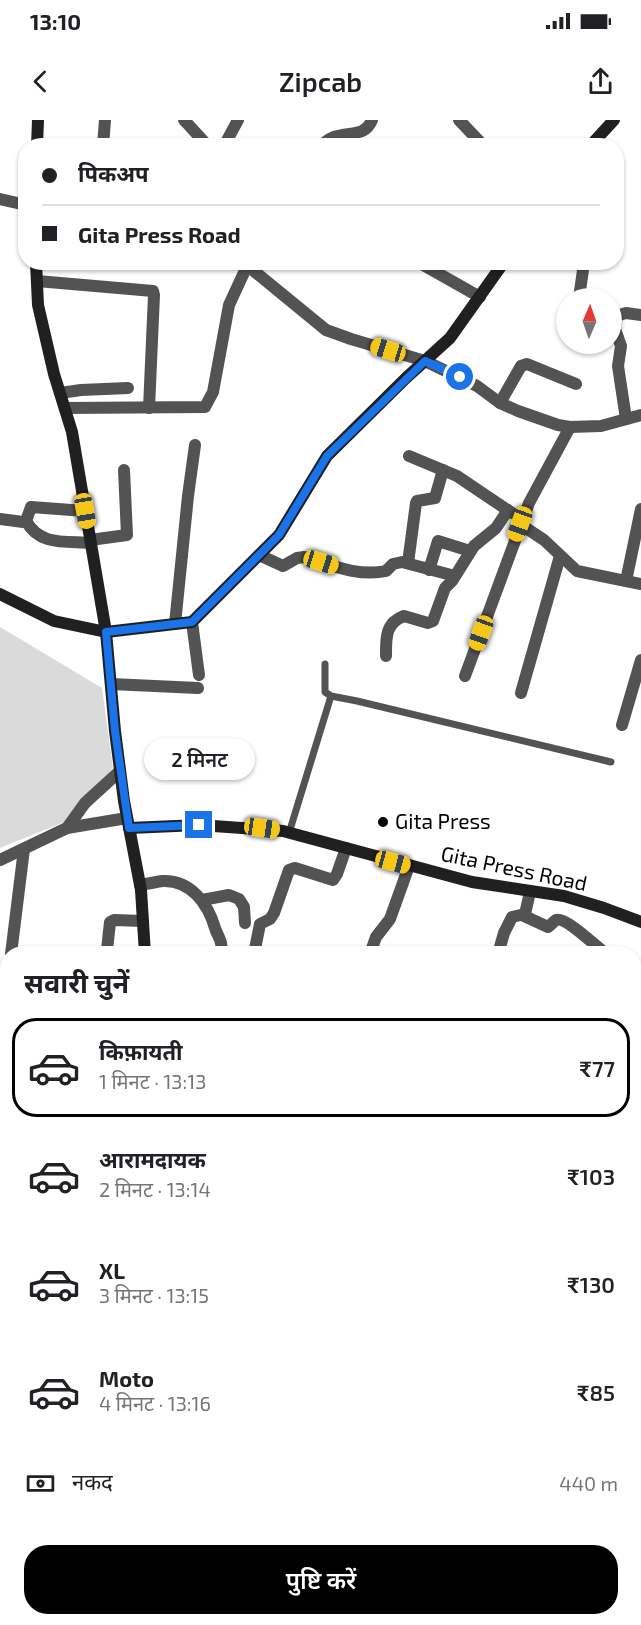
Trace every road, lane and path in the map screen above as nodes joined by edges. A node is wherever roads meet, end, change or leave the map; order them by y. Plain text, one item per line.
1 (38, 120) edge
2 (105, 120) edge
3 (184, 120) edge
4 (238, 120) edge
5 (372, 120) edge
6 (459, 120) edge
7 (610, 121) edge
8 (37, 138) edge
9 (104, 138) edge
10 (201, 138) edge
11 (228, 138) edge
12 (334, 138) edge
13 (476, 138) edge
14 (596, 138) edge
15 (0, 199) edge
16 (18, 203) edge
17 (36, 270) edge
18 (243, 270) edge
19 (252, 270) edge
20 (432, 270) edge
21 (499, 270) edge
22 (583, 270) edge
23 (37, 281) junction
24 (580, 288) edge
25 (480, 297) junction
26 (641, 315) edge
27 (425, 361) junction
28 (576, 384) dead end
29 (128, 388) dead end
30 (60, 393) junction
31 (500, 403) junction
32 (65, 408) junction
33 (149, 408) junction
34 (641, 415) edge
35 (626, 418) junction
36 (570, 427) junction
37 (195, 446) dead end
38 (409, 456) dead end
39 (124, 470) dead end
40 (443, 470) junction
41 (641, 509) edge
42 (508, 510) junction
43 (85, 511) junction
44 (0, 519) edge
45 (26, 521) junction
46 (521, 522) junction
47 (639, 529) edge
48 (90, 541) junction
49 (470, 551) junction
50 (259, 555) junction
51 (560, 556) junction
52 (408, 563) junction
53 (429, 570) junction
54 (455, 576) junction
55 (626, 581) junction
56 (641, 584) edge
57 (0, 594) edge
58 (192, 622) junction
59 (175, 624) junction
60 (106, 632) junction
61 (386, 656) dead end
62 (641, 660) edge
63 (325, 664) dead end
64 (465, 676) dead end
65 (111, 684) junction
66 (521, 693) dead end
67 (331, 696) junction
68 (622, 725) dead end
69 (611, 762) dead end
70 (120, 771) junction
71 (128, 823) junction
72 (67, 828) junction
73 (289, 833) junction
74 (346, 848) junction
75 (24, 849) junction
76 (0, 860) edge
77 (409, 866) junction
78 (140, 885) junction
79 (530, 892) junction
80 (202, 900) junction
81 (522, 915) junction
82 (143, 921) junction
83 (641, 922) edge
84 (245, 923) dead end
85 (12, 946) edge
86 (106, 946) edge
87 (145, 946) edge
88 (221, 946) edge
89 (256, 946) edge
90 (373, 946) edge
91 (500, 946) edge
92 (596, 946) edge

1 - 8 street
2 - 9 street
3 - 10 street
4 - 11 street
5 - 12 street
6 - 13 street
7 - 14 street
15 - 16 street
17 - 23 street
18 - 33 street
19 - 27 street
20 - 25 street
21 - 25 street
22 - 24 street
23 - 30 street
23 - 33 street
25 - 27 street
26 - 35 street
27 - 31 street
27 - 50 street
28 - 31 street
29 - 30 street
30 - 32 street
31 - 36 street
32 - 33 street
32 - 43 street
34 - 35 street
35 - 36 street
36 - 46 street
37 - 59 street
38 - 40 street
39 - 48 street
40 - 42 street
40 - 52 street
41 - 47 street
42 - 46 street
42 - 49 street
43 - 45 street
43 - 48 street
44 - 45 street
45 - 48 street
46 - 51 street
46 - 64 street
47 - 55 street
48 - 60 street
49 - 53 street
49 - 54 street
50 - 52 street
50 - 58 street
51 - 55 street
51 - 66 street
52 - 53 street
53 - 54 street
54 - 61 street
55 - 56 street
57 - 60 street
58 - 59 street
58 - 65 street
59 - 60 street
60 - 65 street
62 - 68 street
63 - 67 lane
65 - 70 street
67 - 69 lane
67 - 73 lane
70 - 71 street
70 - 72 street
71 - 72 street
71 - 73 street, Gita Press Road
71 - 78 street
72 - 75 street
73 - 74 street, Gita Press Road
74 - 77 street, Gita Press Road
74 - 89 street
75 - 76 street
75 - 85 street
77 - 79 street, Gita Press Road
77 - 90 street
78 - 80 street
78 - 82 street
79 - 81 street
79 - 83 street, Gita Press Road
80 - 84 street
80 - 88 street
81 - 91 street
81 - 92 street
82 - 86 street
82 - 87 street

